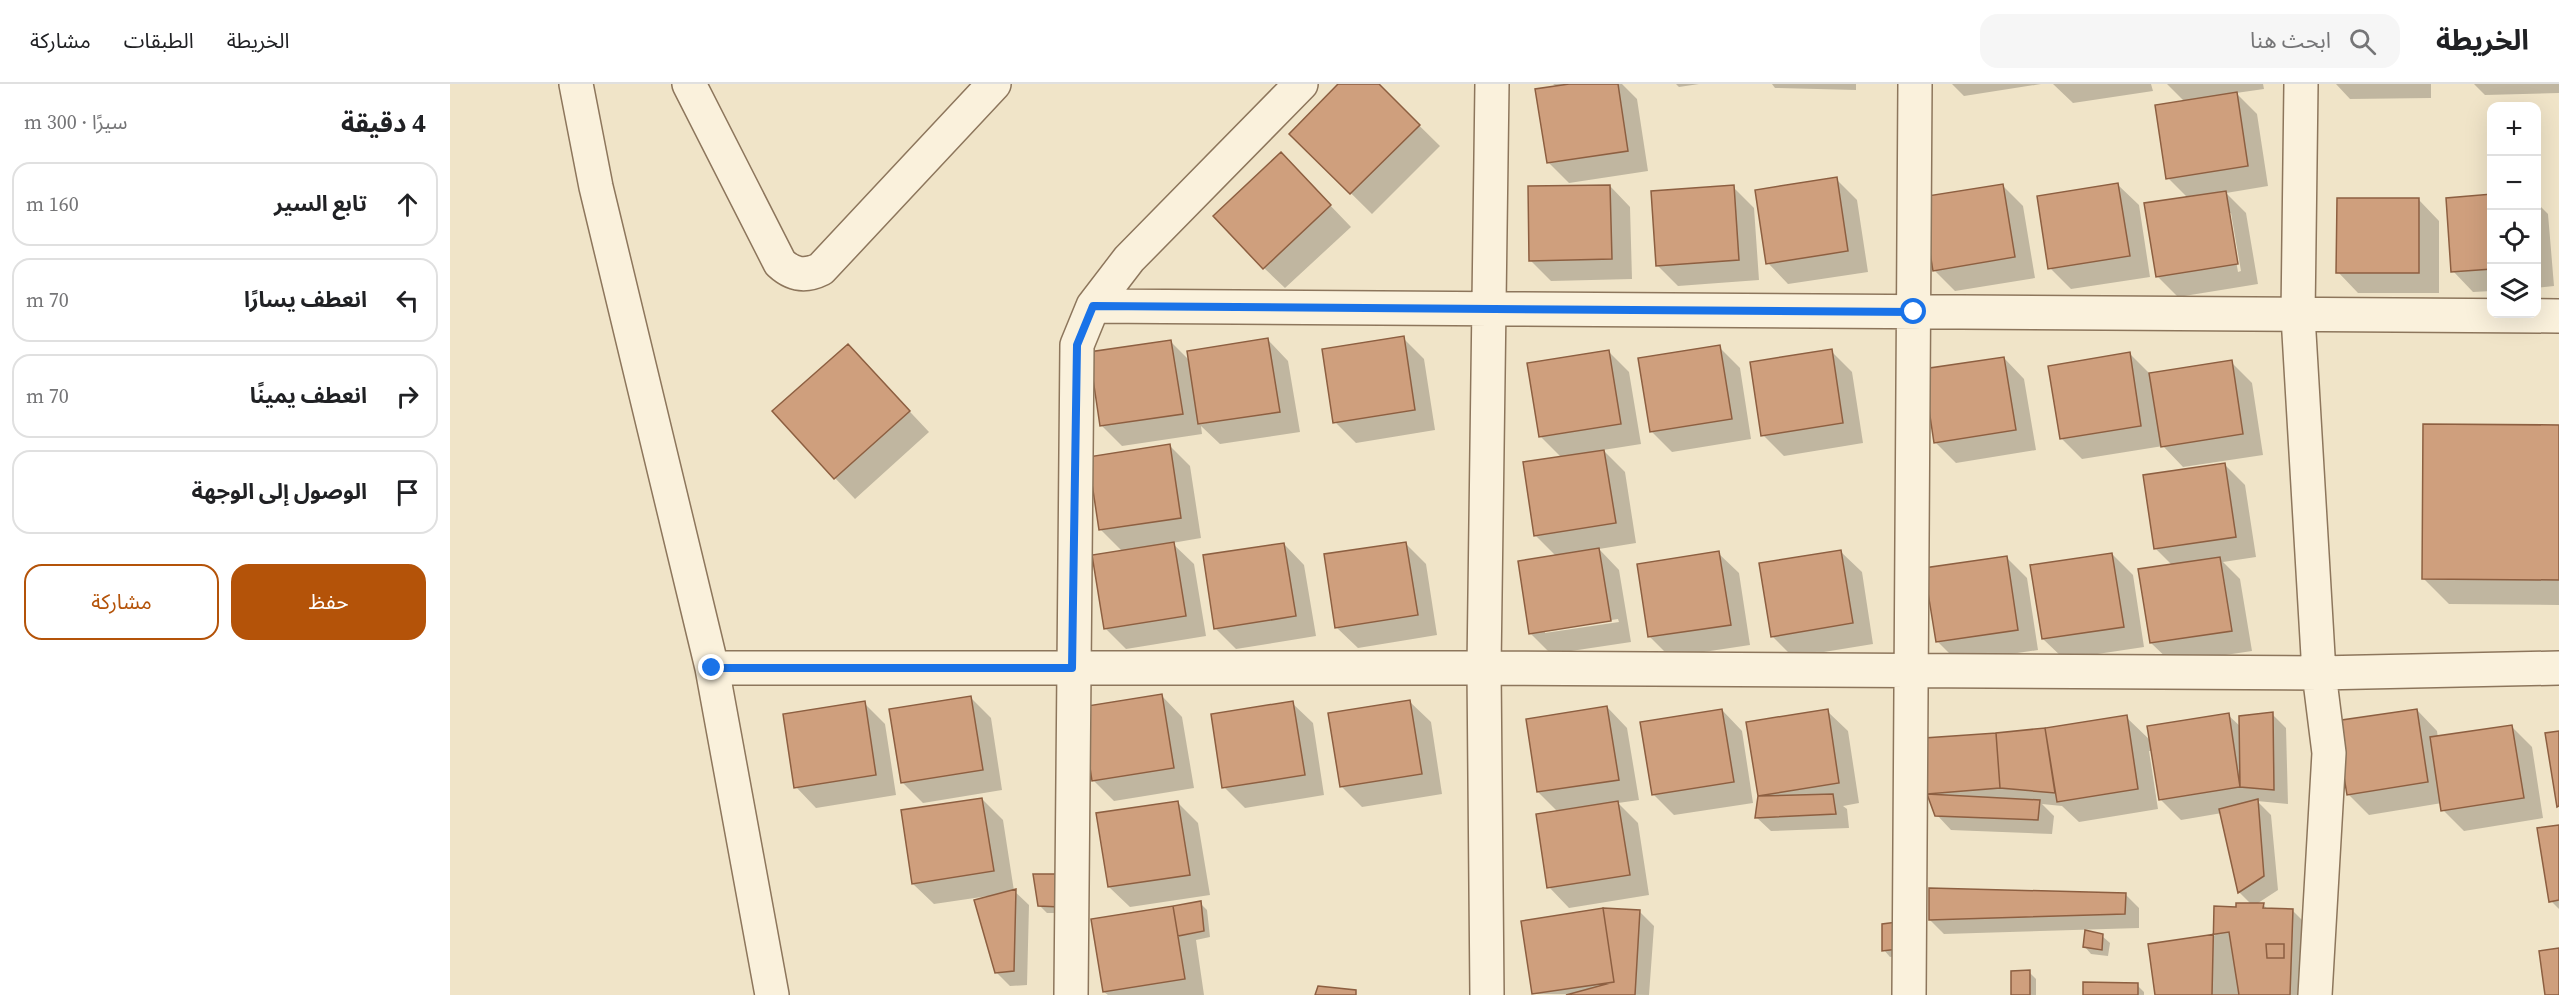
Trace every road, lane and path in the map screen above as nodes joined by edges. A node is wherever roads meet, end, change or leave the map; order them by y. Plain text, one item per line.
1 (576, 84) edge
2 (689, 84) edge
3 (994, 84) edge
4 (1301, 84) edge
5 (1492, 84) edge
6 (1915, 84) edge
7 (2301, 84) edge
8 (1093, 306) junction
9 (1489, 308) junction
10 (1914, 312) junction
11 (2298, 316) junction
12 (2559, 316) edge
13 (712, 668) junction
14 (1072, 668) junction
15 (1484, 668) junction
16 (2559, 668) edge
17 (1912, 671) junction
18 (2319, 673) junction
19 (772, 995) edge
20 (1071, 995) edge
21 (1487, 995) edge
22 (1910, 995) edge
23 (2315, 995) edge

1 - 13 street
2 - 3 street
4 - 8 street
5 - 9 street
6 - 10 street
7 - 11 street
8 - 9 street
8 - 14 street
9 - 10 street
9 - 15 street
10 - 11 street
10 - 17 street
11 - 12 street
11 - 18 street
13 - 14 street
13 - 19 street
14 - 15 street
14 - 20 street
15 - 17 street
15 - 21 street
16 - 18 street
17 - 18 street
17 - 22 street
18 - 23 street

